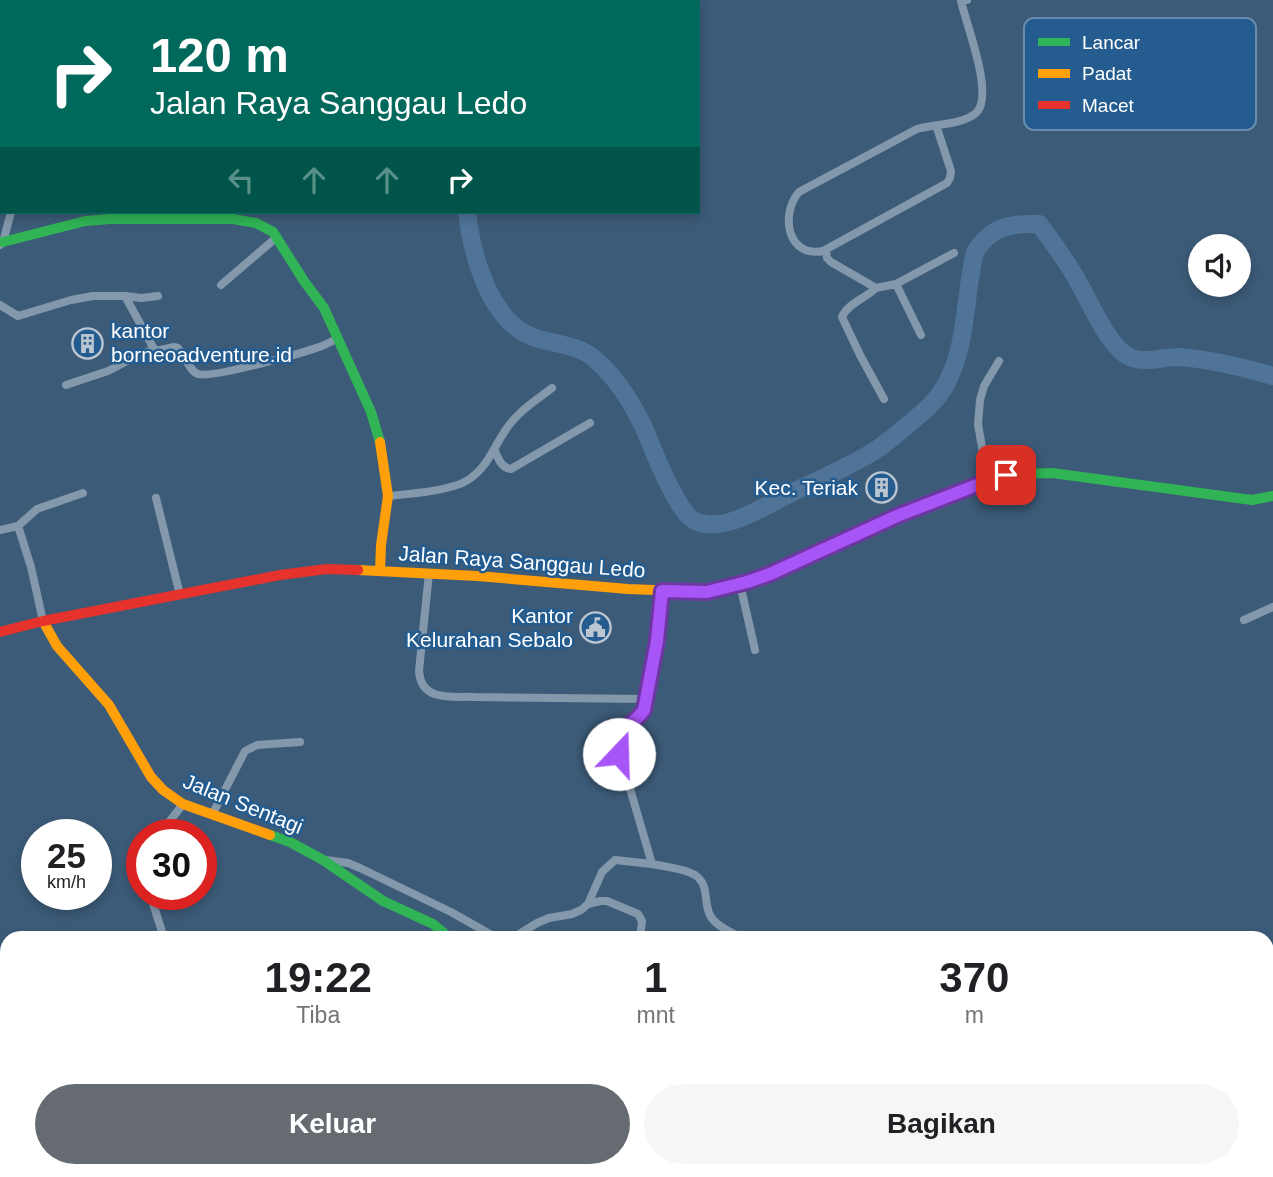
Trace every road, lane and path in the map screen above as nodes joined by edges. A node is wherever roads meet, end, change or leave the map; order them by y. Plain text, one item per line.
1 (967, 0) edge
2 (936, 125) junction
3 (10, 214) edge
4 (277, 237) junction
5 (1, 243) edge
6 (826, 250) junction
7 (954, 253) dead end
8 (896, 284) junction
9 (222, 285) dead end
10 (876, 288) junction
11 (125, 296) junction
12 (158, 296) dead end
13 (0, 305) edge
14 (921, 335) dead end
15 (337, 339) junction
16 (154, 349) junction
17 (999, 361) dead end
18 (66, 385) dead end
19 (552, 388) dead end
20 (884, 398) dead end
21 (590, 423) dead end
22 (495, 451) junction
23 (995, 478) junction
24 (83, 493) dead end
25 (387, 496) junction
26 (1273, 496) edge
27 (156, 498) dead end
28 (18, 526) junction
29 (0, 530) edge
30 (380, 571) junction
31 (429, 573) junction
32 (740, 583) junction
33 (662, 591) junction
34 (180, 595) junction
35 (1273, 607) edge
36 (1244, 620) dead end
37 (43, 621) junction
38 (0, 632) edge
39 (755, 650) dead end
40 (646, 699) junction
41 (300, 742) dead end
42 (183, 804) junction
43 (212, 815) junction
44 (171, 819) edge
45 (323, 860) junction
46 (652, 864) junction
47 (588, 904) junction
48 (155, 910) edge
49 (162, 931) edge
50 (442, 931) edge
51 (485, 931) edge
52 (524, 931) edge
53 (641, 931) edge
54 (731, 931) edge

1 - 2 street
2 - 6 street
2 - 6 street
3 - 5 street
4 - 5 main road
4 - 9 street
4 - 15 main road
6 - 10 street
7 - 8 street
8 - 10 street
8 - 14 street
10 - 20 street
11 - 12 street
11 - 13 street
11 - 16 street
15 - 16 street
15 - 25 main road
16 - 18 street
17 - 23 street
19 - 22 street
21 - 22 street
22 - 25 street
23 - 26 main road, Jalan Raya Sanggau Ledo
23 - 32 main road, Jalan Raya Sanggau Ledo
24 - 28 street
25 - 30 main road
27 - 34 street
28 - 29 street
28 - 37 street
30 - 31 main road, Jalan Raya Sanggau Ledo
30 - 34 main road, Jalan Raya Sanggau Ledo
31 - 33 main road, Jalan Raya Sanggau Ledo
31 - 40 street
32 - 33 main road, Jalan Raya Sanggau Ledo
32 - 39 street
33 - 40 street
34 - 37 main road, Jalan Raya Sanggau Ledo
35 - 36 street
37 - 38 main road, Jalan Raya Sanggau Ledo
37 - 42 main road, Jalan Sentagi
40 - 46 street
41 - 43 street
42 - 43 main road, Jalan Sentagi
42 - 44 street
43 - 45 main road, Jalan Sentagi
45 - 50 main road, Jalan Sentagi
45 - 51 street
46 - 47 street
46 - 54 street
47 - 52 street
47 - 53 street
48 - 49 street

